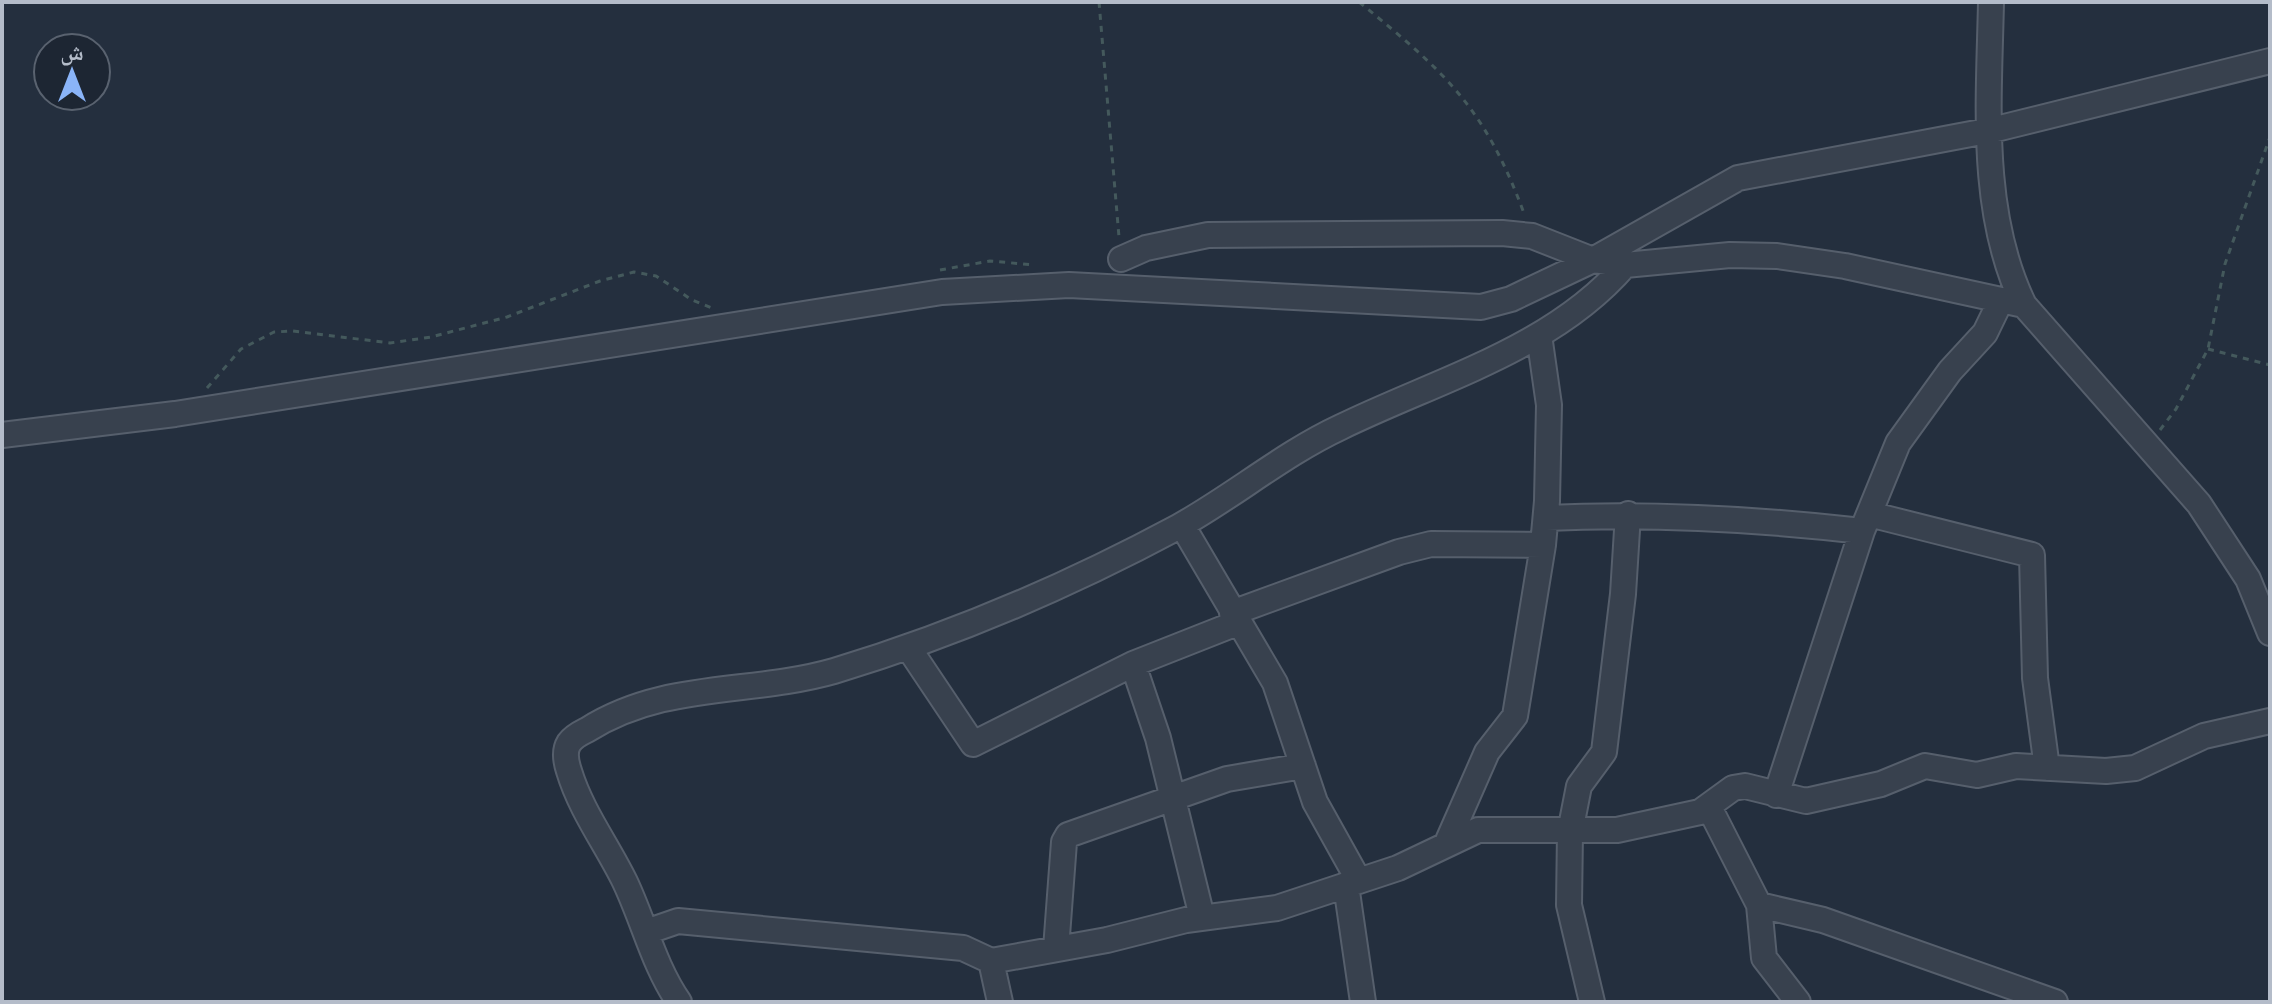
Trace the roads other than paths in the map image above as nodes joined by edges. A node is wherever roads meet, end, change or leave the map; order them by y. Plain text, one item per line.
1 (1991, 2) edge
2 (2270, 61) edge
3 (1992, 130) junction
4 (1121, 259) road end
5 (1593, 260) junction
6 (1625, 265) junction
7 (2012, 302) junction
8 (1539, 335) junction
9 (2, 435) edge
10 (1628, 514) junction
11 (1546, 518) junction
12 (1866, 523) junction
13 (1182, 525) junction
14 (1543, 545) junction
15 (1234, 618) junction
16 (2270, 633) edge
17 (908, 647) junction
18 (1133, 664) junction
19 (2270, 721) edge
20 (1303, 766) junction
21 (2047, 768) junction
22 (1776, 795) junction
23 (1170, 799) junction
24 (1709, 807) junction
25 (1570, 832) junction
26 (1447, 843) junction
27 (1352, 883) junction
28 (1759, 905) junction
29 (1202, 917) junction
30 (646, 932) junction
31 (1056, 949) junction
32 (991, 961) junction
33 (679, 1002) edge
34 (1000, 1002) edge
35 (1363, 1002) edge
36 (1592, 1002) edge
37 (1798, 1002) edge
38 (2055, 1002) edge

1 - 3 street
2 - 3 street
3 - 5 street
3 - 7 street
4 - 5 street
5 - 6 street
5 - 9 street
6 - 7 street
6 - 8 street
7 - 12 street
7 - 16 street
8 - 11 street
8 - 13 street
10 - 11 street
10 - 12 street
10 - 25 street
11 - 14 street
12 - 21 street
12 - 22 street
13 - 15 street
13 - 17 street
14 - 15 street
14 - 26 street
15 - 18 street
15 - 20 street
17 - 18 street
17 - 30 street
18 - 23 street
19 - 21 street
20 - 23 street
20 - 27 street
21 - 22 street
22 - 24 street
23 - 29 street
23 - 31 street
24 - 25 street
24 - 28 street
25 - 26 street
25 - 36 street
26 - 27 street
27 - 29 street
27 - 35 street
28 - 37 street
28 - 38 street
29 - 31 street
30 - 32 street
30 - 33 street
31 - 32 street
32 - 34 street

